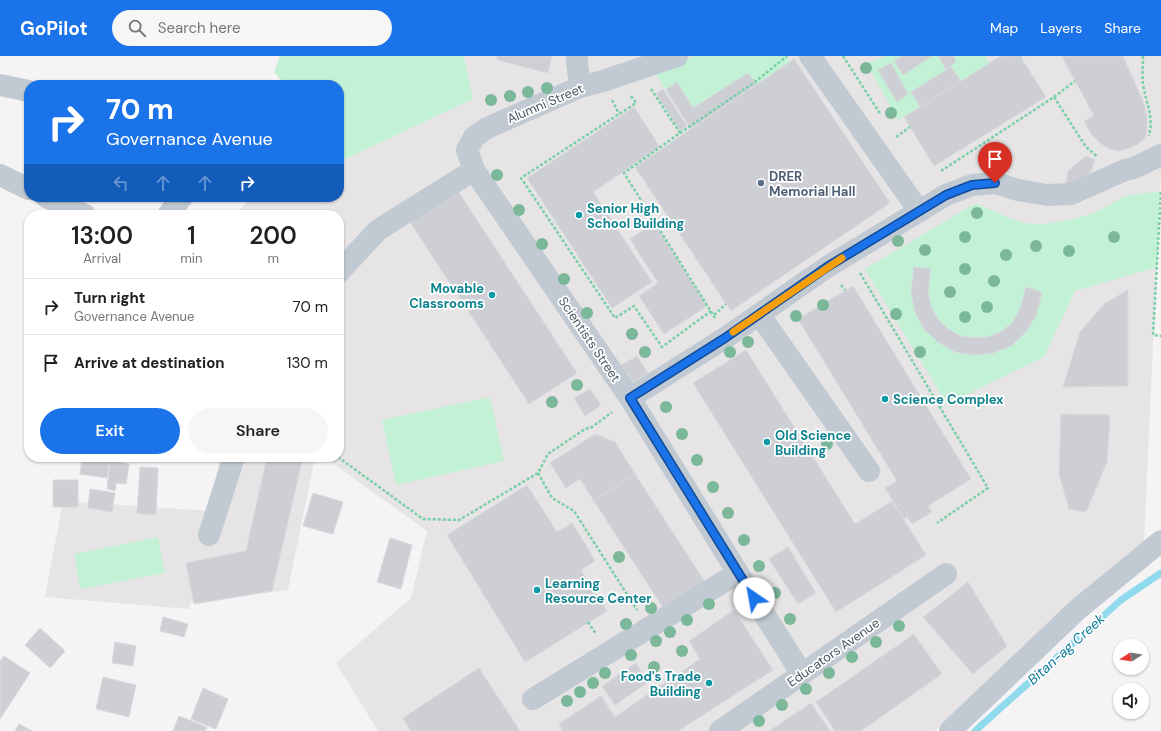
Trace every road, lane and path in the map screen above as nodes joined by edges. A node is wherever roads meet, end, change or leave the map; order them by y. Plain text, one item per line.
1 (577, 56) edge
2 (677, 56) edge
3 (787, 56) edge
4 (843, 56) edge
5 (1143, 56) edge
6 (813, 57) edge
7 (638, 70) junction
8 (1075, 81) dead end
9 (0, 85) edge
10 (580, 87) junction
11 (24, 90) edge
12 (629, 94) dead end
13 (1054, 96) junction
14 (883, 118) dead end
15 (910, 127) dead end
16 (680, 134) junction
17 (899, 142) dead end
18 (1154, 149) edge
19 (1102, 160) dead end
20 (474, 170) junction
21 (938, 173) dead end
22 (0, 175) edge
23 (24, 187) edge
24 (1161, 192) edge
25 (57, 202) edge
26 (178, 202) edge
27 (74, 210) edge
28 (172, 210) edge
29 (919, 211) junction
30 (849, 253) junction
31 (344, 267) edge
32 (1156, 285) junction
33 (1161, 285) edge
34 (726, 304) dead end
35 (711, 311) junction
36 (759, 314) junction
37 (714, 315) junction
38 (1161, 336) edge
39 (725, 338) junction
40 (630, 398) junction
41 (344, 461) edge
42 (232, 462) edge
43 (869, 471) dead end
44 (538, 474) junction
45 (937, 523) dead end
46 (209, 535) dead end
47 (1161, 541) edge
48 (738, 573) junction
49 (946, 574) dead end
50 (648, 629) junction
51 (802, 674) junction
52 (532, 699) dead end
53 (720, 731) edge
54 (950, 731) edge

1 - 10 street
2 - 7 street, Alumni Street
3 - 16 path
4 - 14 path
5 - 18 path
6 - 29 street
7 - 10 street, Alumni Street
7 - 16 path
8 - 13 path
9 - 11 street
10 - 20 street, Alumni Street
12 - 35 path
13 - 19 path
13 - 21 path
15 - 17 path
16 - 35 path
18 - 29 street
20 - 31 street
20 - 40 street, Scientists Street
22 - 23 street
24 - 32 path
25 - 27 street
26 - 28 street
29 - 30 street
30 - 36 street
30 - 45 path
32 - 33 path
32 - 38 path
34 - 37 path
35 - 37 path
36 - 39 street
36 - 43 street
37 - 39 path
39 - 40 street
40 - 44 path
40 - 48 street, Scientists Street
41 - 44 path
42 - 46 street
44 - 50 path
47 - 54 street
48 - 50 street
48 - 51 street, Scientists Street
49 - 51 street, Educators Avenue
50 - 52 street
51 - 53 street, Educators Avenue

